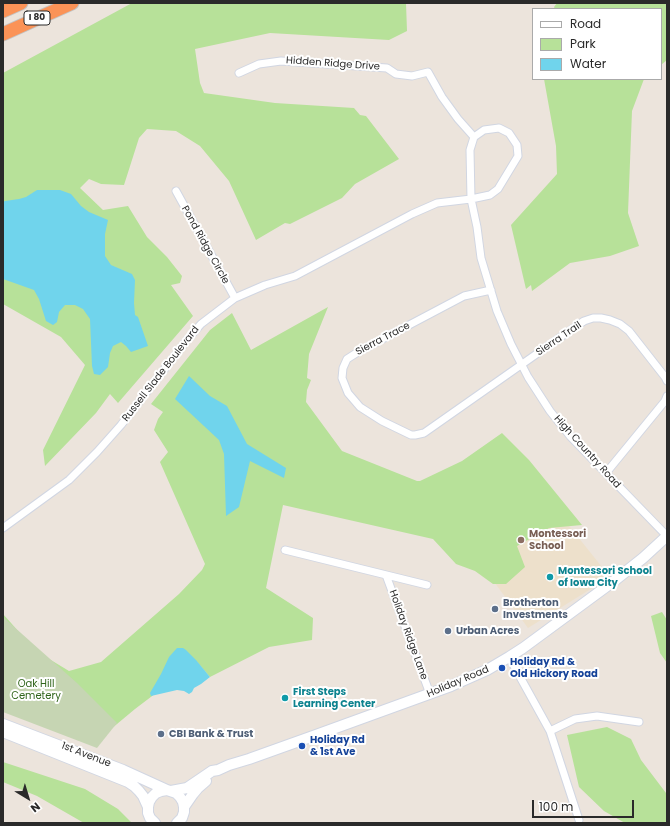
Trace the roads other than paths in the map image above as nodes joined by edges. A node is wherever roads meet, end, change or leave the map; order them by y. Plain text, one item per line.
1 (21, 3) edge
2 (72, 3) edge
3 (3, 12) edge
4 (3, 34) edge
5 (239, 73) dead end
6 (474, 137) junction
7 (176, 191) dead end
8 (472, 199) junction
9 (491, 290) junction
10 (235, 298) junction
11 (522, 365) junction
12 (667, 381) edge
13 (667, 396) edge
14 (606, 473) junction
15 (3, 528) edge
16 (667, 536) edge
17 (285, 550) dead end
18 (386, 575) junction
19 (427, 585) dead end
20 (509, 658) junction
21 (430, 694) junction
22 (638, 722) dead end
23 (3, 724) edge
24 (550, 731) junction
25 (3, 732) edge
26 (218, 770) junction
27 (169, 791) junction
28 (148, 808) junction
29 (184, 810) junction
30 (579, 820) dead end
31 (155, 823) edge
32 (177, 823) edge
33 (186, 823) edge

1 - 3 highway, I 80
2 - 4 highway, I 80
5 - 6 street, Hidden Ridge Drive
6 - 8 street, High Country Road
6 - 8 street, Russell Slade Boulevard
7 - 10 street, Pond Ridge Circle
8 - 9 street, High Country Road
8 - 10 street, Russell Slade Boulevard
9 - 11 street, High Country Road
9 - 11 street, Sierra Trace
10 - 15 street, Russell Slade Boulevard
11 - 12 street, Sierra Trail
11 - 14 street, High Country Road
13 - 14 street
14 - 16 street, High Country Road
16 - 20 street, Holiday Road
17 - 18 street, Holiday Ridge Lane
18 - 19 street, Holiday Ridge Lane
18 - 21 street, Holiday Ridge Lane
20 - 21 street, Holiday Road
20 - 24 street
21 - 26 street, Holiday Road
22 - 24 street
23 - 27 street, 1st Avenue
24 - 30 street
25 - 28 street, 1st Avenue
26 - 27 street, Holiday Road
26 - 29 street, Holiday Road
27 - 28 street, Holiday Road
27 - 29 street
28 - 31 street, 1st Avenue
29 - 32 street, Holiday Road
29 - 33 street

